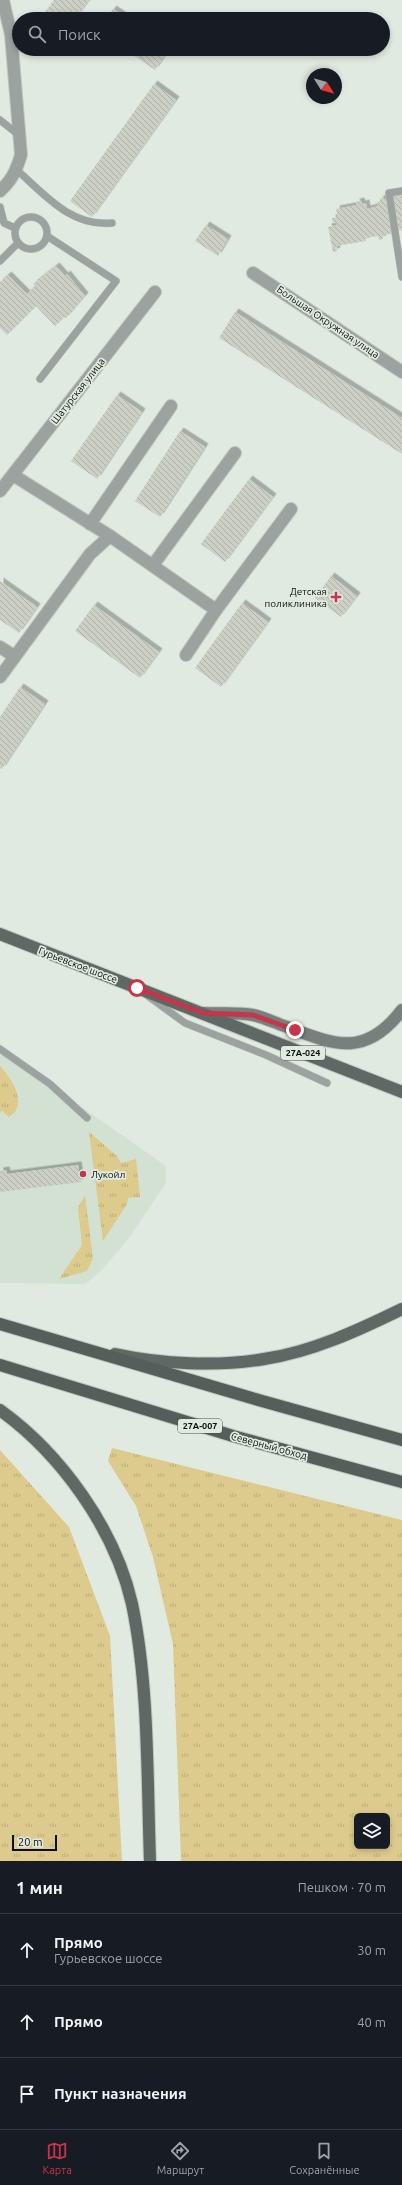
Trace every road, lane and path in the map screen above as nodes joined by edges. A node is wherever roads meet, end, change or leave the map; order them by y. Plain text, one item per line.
1 (3, 0) edge
2 (12, 35) edge
3 (14, 56) edge
4 (0, 120) edge
5 (21, 136) junction
6 (16, 170) junction
7 (0, 191) edge
8 (402, 191) edge
9 (0, 207) edge
10 (112, 223) dead end
11 (15, 228) junction
12 (47, 236) junction
13 (18, 243) junction
14 (0, 261) edge
15 (253, 273) dead end
16 (402, 277) edge
17 (155, 292) dead end
18 (402, 372) edge
19 (40, 379) dead end
20 (171, 406) dead end
21 (235, 453) dead end
22 (14, 475) junction
23 (0, 491) edge
24 (291, 509) dead end
25 (90, 524) junction
26 (110, 536) junction
27 (153, 565) junction
28 (216, 610) junction
29 (0, 647) edge
30 (186, 655) dead end
31 (14, 656) junction
32 (0, 677) edge
33 (0, 934) edge
34 (137, 988) junction
35 (402, 1010) edge
36 (203, 1013) junction
37 (0, 1049) edge
38 (327, 1083) dead end
39 (402, 1092) edge
40 (87, 1118) dead end
41 (402, 1310) edge
42 (0, 1324) edge
43 (50, 1340) junction
44 (0, 1365) edge
45 (0, 1410) edge
46 (402, 1440) edge
47 (402, 1482) edge
48 (150, 1861) edge

1 - 2 street
3 - 5 street
4 - 5 lane
5 - 6 street
6 - 7 street
6 - 10 lane
8 - 16 lane
9 - 11 lane
11 - 12 lane
11 - 13 lane
12 - 13 lane
12 - 19 lane
13 - 14 lane
15 - 18 street, Большая Окружная улица
17 - 22 street, Шатурская улица
20 - 25 street
21 - 27 street
22 - 23 street, Шатурская улица
22 - 25 street
24 - 28 street
25 - 26 street
26 - 27 street
26 - 31 street
27 - 28 street
28 - 30 street
29 - 31 street
31 - 32 street
33 - 34 main road, Гурьевское шоссе / 27А-024
34 - 36 main road, Гурьевское шоссе / 27А-024
34 - 38 lane
35 - 36 main road
36 - 39 main road, Гурьевское шоссе / 27А-024
37 - 40 lane
41 - 43 main road
42 - 43 highway
43 - 46 highway
44 - 47 highway, Северный обход / 27А-007
45 - 48 main road

